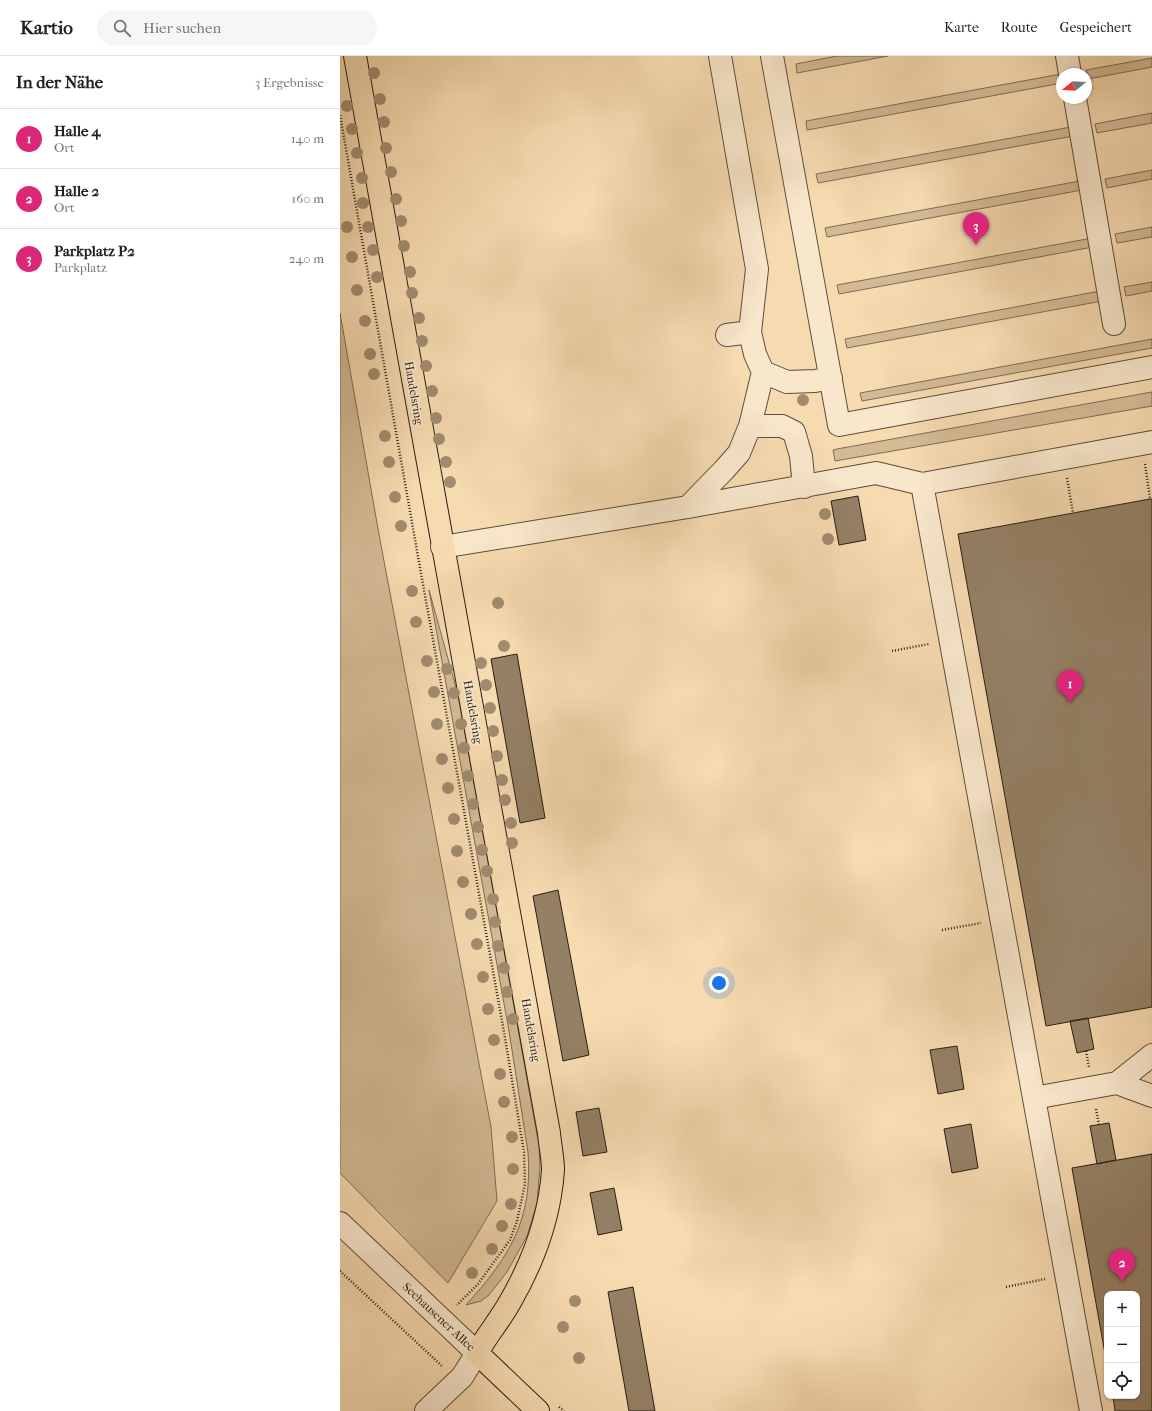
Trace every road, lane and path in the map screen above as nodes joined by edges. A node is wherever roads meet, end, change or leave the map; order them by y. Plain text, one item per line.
1 (354, 56) edge
2 (720, 56) edge
3 (772, 56) edge
4 (1067, 56) edge
5 (1069, 68) edge
6 (1076, 104) edge
7 (340, 114) edge
8 (1114, 324) dead end
9 (750, 332) junction
10 (727, 335) dead end
11 (1152, 366) edge
12 (763, 372) junction
13 (831, 378) junction
14 (750, 426) junction
15 (1147, 443) edge
16 (1063, 458) junction
17 (922, 484) junction
18 (814, 485) junction
19 (1150, 500) dead end
20 (688, 507) junction
21 (1073, 513) dead end
22 (442, 547) junction
23 (1152, 1055) edge
24 (1117, 1083) junction
25 (1152, 1096) edge
26 (1034, 1098) junction
27 (340, 1223) edge
28 (340, 1271) edge
29 (455, 1306) dead end
30 (477, 1353) junction
31 (459, 1381) junction
32 (426, 1411) edge
33 (538, 1411) edge
34 (1091, 1411) edge

1 - 22 main road, Handelsring
2 - 9 street
3 - 13 street
4 - 5 street
6 - 8 street
7 - 29 path
9 - 10 street
9 - 12 street
11 - 13 street
12 - 13 street
12 - 14 street
14 - 18 street
14 - 20 street
15 - 16 street
15 - 19 path
16 - 17 street
16 - 21 path
17 - 18 street
17 - 26 street
18 - 20 street
20 - 22 street
22 - 30 main road, Handelsring
23 - 24 street
24 - 25 street
24 - 26 street
26 - 34 street
27 - 30 street, Seehausener Allee
28 - 31 path
30 - 31 street
30 - 33 main road, Seehausener Allee
31 - 32 street

